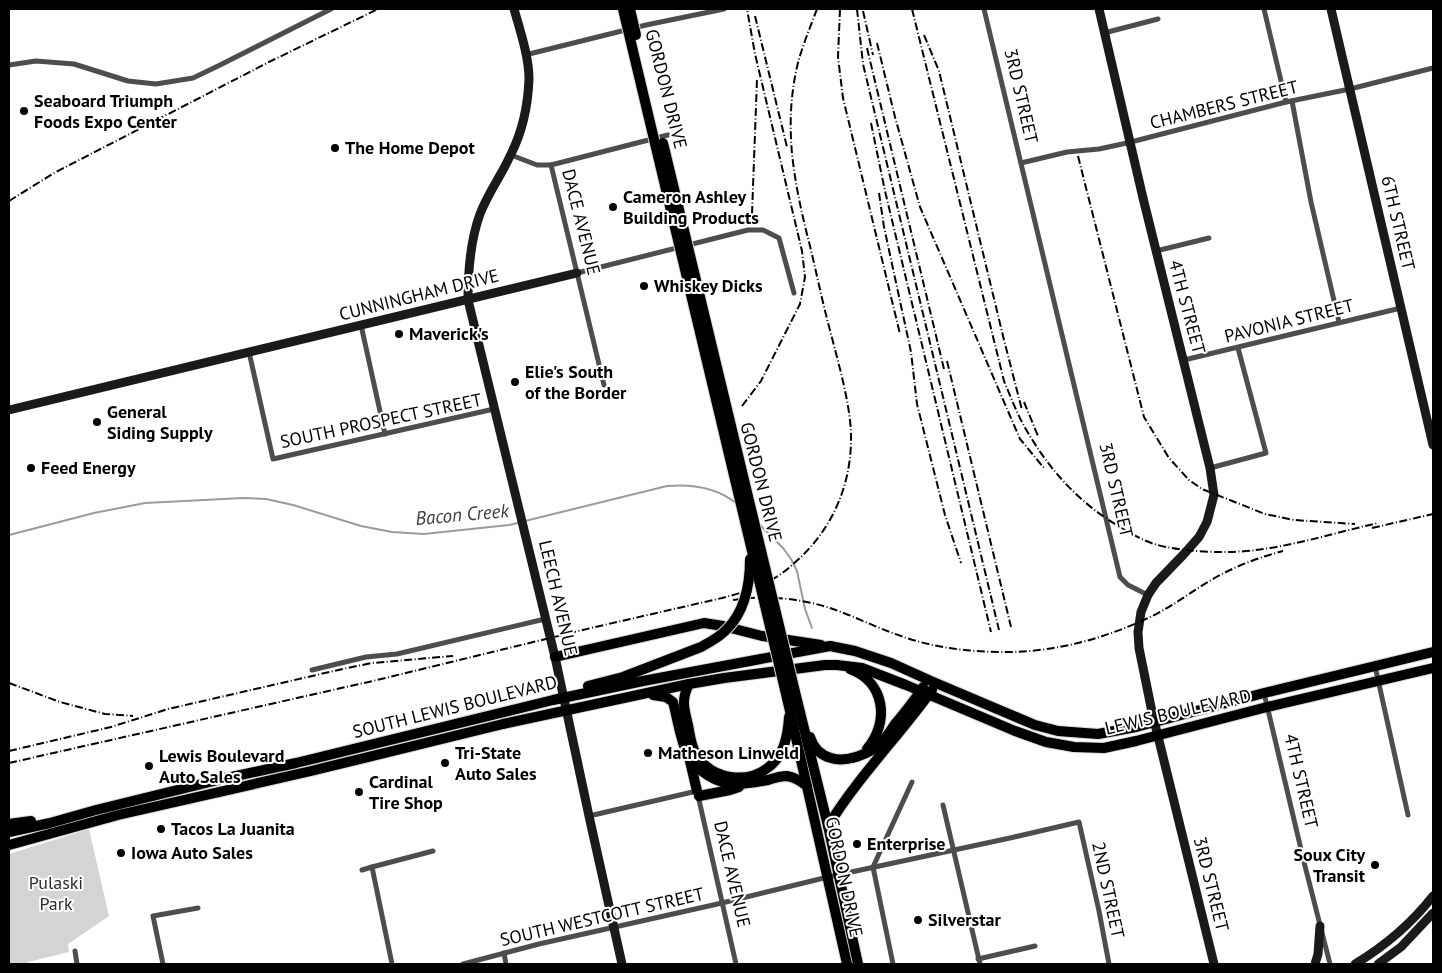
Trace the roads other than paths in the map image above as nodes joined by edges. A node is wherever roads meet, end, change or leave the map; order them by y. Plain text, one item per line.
1 (331, 9) edge
2 (514, 9) edge
3 (623, 9) edge
4 (630, 9) edge
5 (724, 9) edge
6 (984, 9) edge
7 (1099, 9) edge
8 (1264, 9) edge
9 (1330, 9) edge
10 (1158, 20) dead end
11 (1104, 33) junction
12 (525, 55) junction
13 (9, 65) edge
14 (1433, 68) edge
15 (1350, 89) junction
16 (1289, 102) junction
17 (668, 135) dead end
18 (1130, 142) junction
19 (511, 155) junction
20 (1020, 163) junction
21 (551, 165) junction
22 (1209, 238) dead end
23 (1156, 251) junction
24 (577, 274) junction
25 (794, 293) dead end
26 (468, 300) junction
27 (1401, 308) junction
28 (1339, 322) junction
29 (360, 326) junction
30 (1238, 348) junction
31 (250, 352) junction
32 (1184, 360) junction
33 (604, 385) dead end
34 (9, 410) edge
35 (494, 410) junction
36 (385, 434) junction
37 (1433, 445) edge
38 (1210, 468) junction
39 (744, 521) junction
40 (1148, 595) junction
41 (546, 619) junction
42 (830, 646) junction
43 (1433, 652) edge
44 (555, 657) junction
45 (837, 665) junction
46 (1375, 666) junction
47 (1433, 668) edge
48 (312, 670) dead end
49 (910, 672) joint
50 (684, 674) junction
51 (1378, 681) junction
52 (932, 682) junction
53 (684, 685) junction
54 (906, 685) joint
55 (924, 693) junction
56 (1264, 693) junction
57 (637, 696) junction
58 (563, 697) junction
59 (792, 700) junction
60 (673, 702) junction
61 (1267, 708) junction
62 (566, 711) junction
63 (1154, 721) junction
64 (1158, 735) junction
65 (861, 754) junction
66 (689, 758) junction
67 (912, 782) dead end
68 (743, 785) junction
69 (808, 786) junction
70 (698, 794) junction
71 (943, 805) dead end
72 (96, 810) junction
73 (1408, 815) dead end
74 (589, 816) junction
75 (1079, 822) joint
76 (9, 824) edge
77 (828, 826) junction
78 (9, 832) edge
79 (9, 845) edge
80 (953, 850) junction
81 (433, 851) dead end
82 (372, 867) junction
83 (873, 867) junction
84 (362, 870) dead end
85 (833, 876) junction
86 (1433, 896) edge
87 (722, 903) junction
88 (198, 908) dead end
89 (1433, 914) edge
90 (1320, 926) junction
91 (613, 928) junction
92 (1035, 946) dead end
93 (75, 951) dead end
94 (504, 953) junction
95 (979, 962) edge
96 (77, 964) edge
97 (163, 964) edge
98 (392, 964) edge
99 (463, 964) edge
100 (506, 964) edge
101 (622, 964) edge
102 (736, 964) edge
103 (847, 964) edge
104 (858, 964) edge
105 (893, 964) edge
106 (1109, 964) edge
107 (1214, 964) edge
108 (1315, 964) edge
109 (1330, 964) edge
110 (1355, 964) edge
111 (1378, 964) edge

1 - 13 street
2 - 12 main road
3 - 39 main road, GORDON DRIVE, bridge
4 - 59 main road, GORDON DRIVE, bridge
5 - 12 street
6 - 20 street, 3RD STREET
7 - 11 main road, 4TH STREET
8 - 16 street
9 - 15 main road, 6TH STREET
10 - 11 street
11 - 18 main road, 4TH STREET
12 - 19 main road
14 - 15 street, CHAMBERS STREET
15 - 16 street, CHAMBERS STREET
15 - 27 main road, 6TH STREET
16 - 18 street, CHAMBERS STREET
16 - 28 street
17 - 21 street
18 - 20 street, CHAMBERS STREET
18 - 23 main road, 4TH STREET
19 - 21 street, DACE AVENUE
19 - 26 main road, LEECH AVENUE
20 - 40 street, 3RD STREET
21 - 24 street, DACE AVENUE
22 - 23 street
23 - 32 main road, 4TH STREET
24 - 25 street, CUNNINGHAM DRIVE
24 - 26 main road, CUNNINGHAM DRIVE
24 - 33 street, DACE AVENUE
26 - 29 main road, CUNNINGHAM DRIVE
26 - 35 main road, LEECH AVENUE
27 - 28 street, PAVONIA STREET
27 - 37 main road, 6TH STREET
28 - 30 street, PAVONIA STREET
29 - 31 main road, CUNNINGHAM DRIVE
29 - 36 street
30 - 32 street, PAVONIA STREET
30 - 38 street
31 - 34 main road, CUNNINGHAM DRIVE
31 - 36 street, SOUTH PROSPECT STREET
32 - 38 main road, 4TH STREET
35 - 36 street, SOUTH PROSPECT STREET
35 - 41 main road, LEECH AVENUE
38 - 40 main road, 4TH STREET
39 - 58 main road, bridge
39 - 59 main road, GORDON DRIVE, bridge
40 - 63 main road, 3RD STREET
41 - 44 main road, LEECH AVENUE
41 - 48 street
42 - 44 main road
42 - 49 main road, SOUTH LEWIS BOULEVARD
42 - 50 main road, SOUTH LEWIS BOULEVARD
43 - 46 main road, LEWIS BOULEVARD
44 - 58 main road, LEECH AVENUE
45 - 53 main road, SOUTH LEWIS BOULEVARD
45 - 54 main road, SOUTH LEWIS BOULEVARD
45 - 65 main road
46 - 51 street
46 - 56 main road, LEWIS BOULEVARD
47 - 51 main road, LEWIS BOULEVARD
49 - 52 main road, LEWIS BOULEVARD
50 - 53 main road
50 - 58 main road, SOUTH LEWIS BOULEVARD
51 - 61 main road, LEWIS BOULEVARD
51 - 73 street
52 - 55 main road
52 - 63 main road, LEWIS BOULEVARD
53 - 57 main road, SOUTH LEWIS BOULEVARD
53 - 59 main road
53 - 60 main road
54 - 55 main road, LEWIS BOULEVARD
55 - 64 main road, LEWIS BOULEVARD
55 - 65 main road
55 - 77 main road
56 - 61 street, 4TH STREET
56 - 63 main road, LEWIS BOULEVARD
57 - 60 main road
57 - 62 main road, SOUTH LEWIS BOULEVARD
58 - 62 main road, LEECH AVENUE
58 - 72 main road, SOUTH LEWIS BOULEVARD
59 - 65 main road
59 - 69 main road, GORDON DRIVE
59 - 77 main road, GORDON DRIVE
60 - 66 main road
61 - 64 main road, LEWIS BOULEVARD
61 - 90 street, 4TH STREET
62 - 74 main road, LEECH AVENUE
62 - 79 main road, SOUTH LEWIS BOULEVARD
63 - 64 main road, 3RD STREET
64 - 107 main road, 3RD STREET
66 - 68 main road
66 - 70 main road
67 - 83 street
68 - 69 main road
68 - 70 main road
69 - 85 main road, GORDON DRIVE
70 - 74 street
70 - 87 street, DACE AVENUE
71 - 80 street
72 - 76 main road
72 - 78 main road, SOUTH LEWIS BOULEVARD
74 - 91 main road, LEECH AVENUE
75 - 80 street, SOUTH WESTCOTT STREET
75 - 106 street, 2ND STREET
77 - 85 main road, GORDON DRIVE
80 - 83 street, SOUTH WESTCOTT STREET
80 - 95 street
81 - 82 street
82 - 84 street
82 - 98 street
83 - 85 street, SOUTH WESTCOTT STREET
83 - 105 street
85 - 87 street, SOUTH WESTCOTT STREET
85 - 103 main road, GORDON DRIVE
85 - 104 main road, GORDON DRIVE
86 - 110 main road
87 - 91 street, SOUTH WESTCOTT STREET
87 - 102 street, DACE AVENUE
88 - 97 street
89 - 111 main road
90 - 108 main road
90 - 109 street, 4TH STREET
91 - 94 street, SOUTH WESTCOTT STREET
91 - 101 main road, LEECH AVENUE
92 - 95 street
93 - 96 street
94 - 99 street, SOUTH WESTCOTT STREET
94 - 100 street

